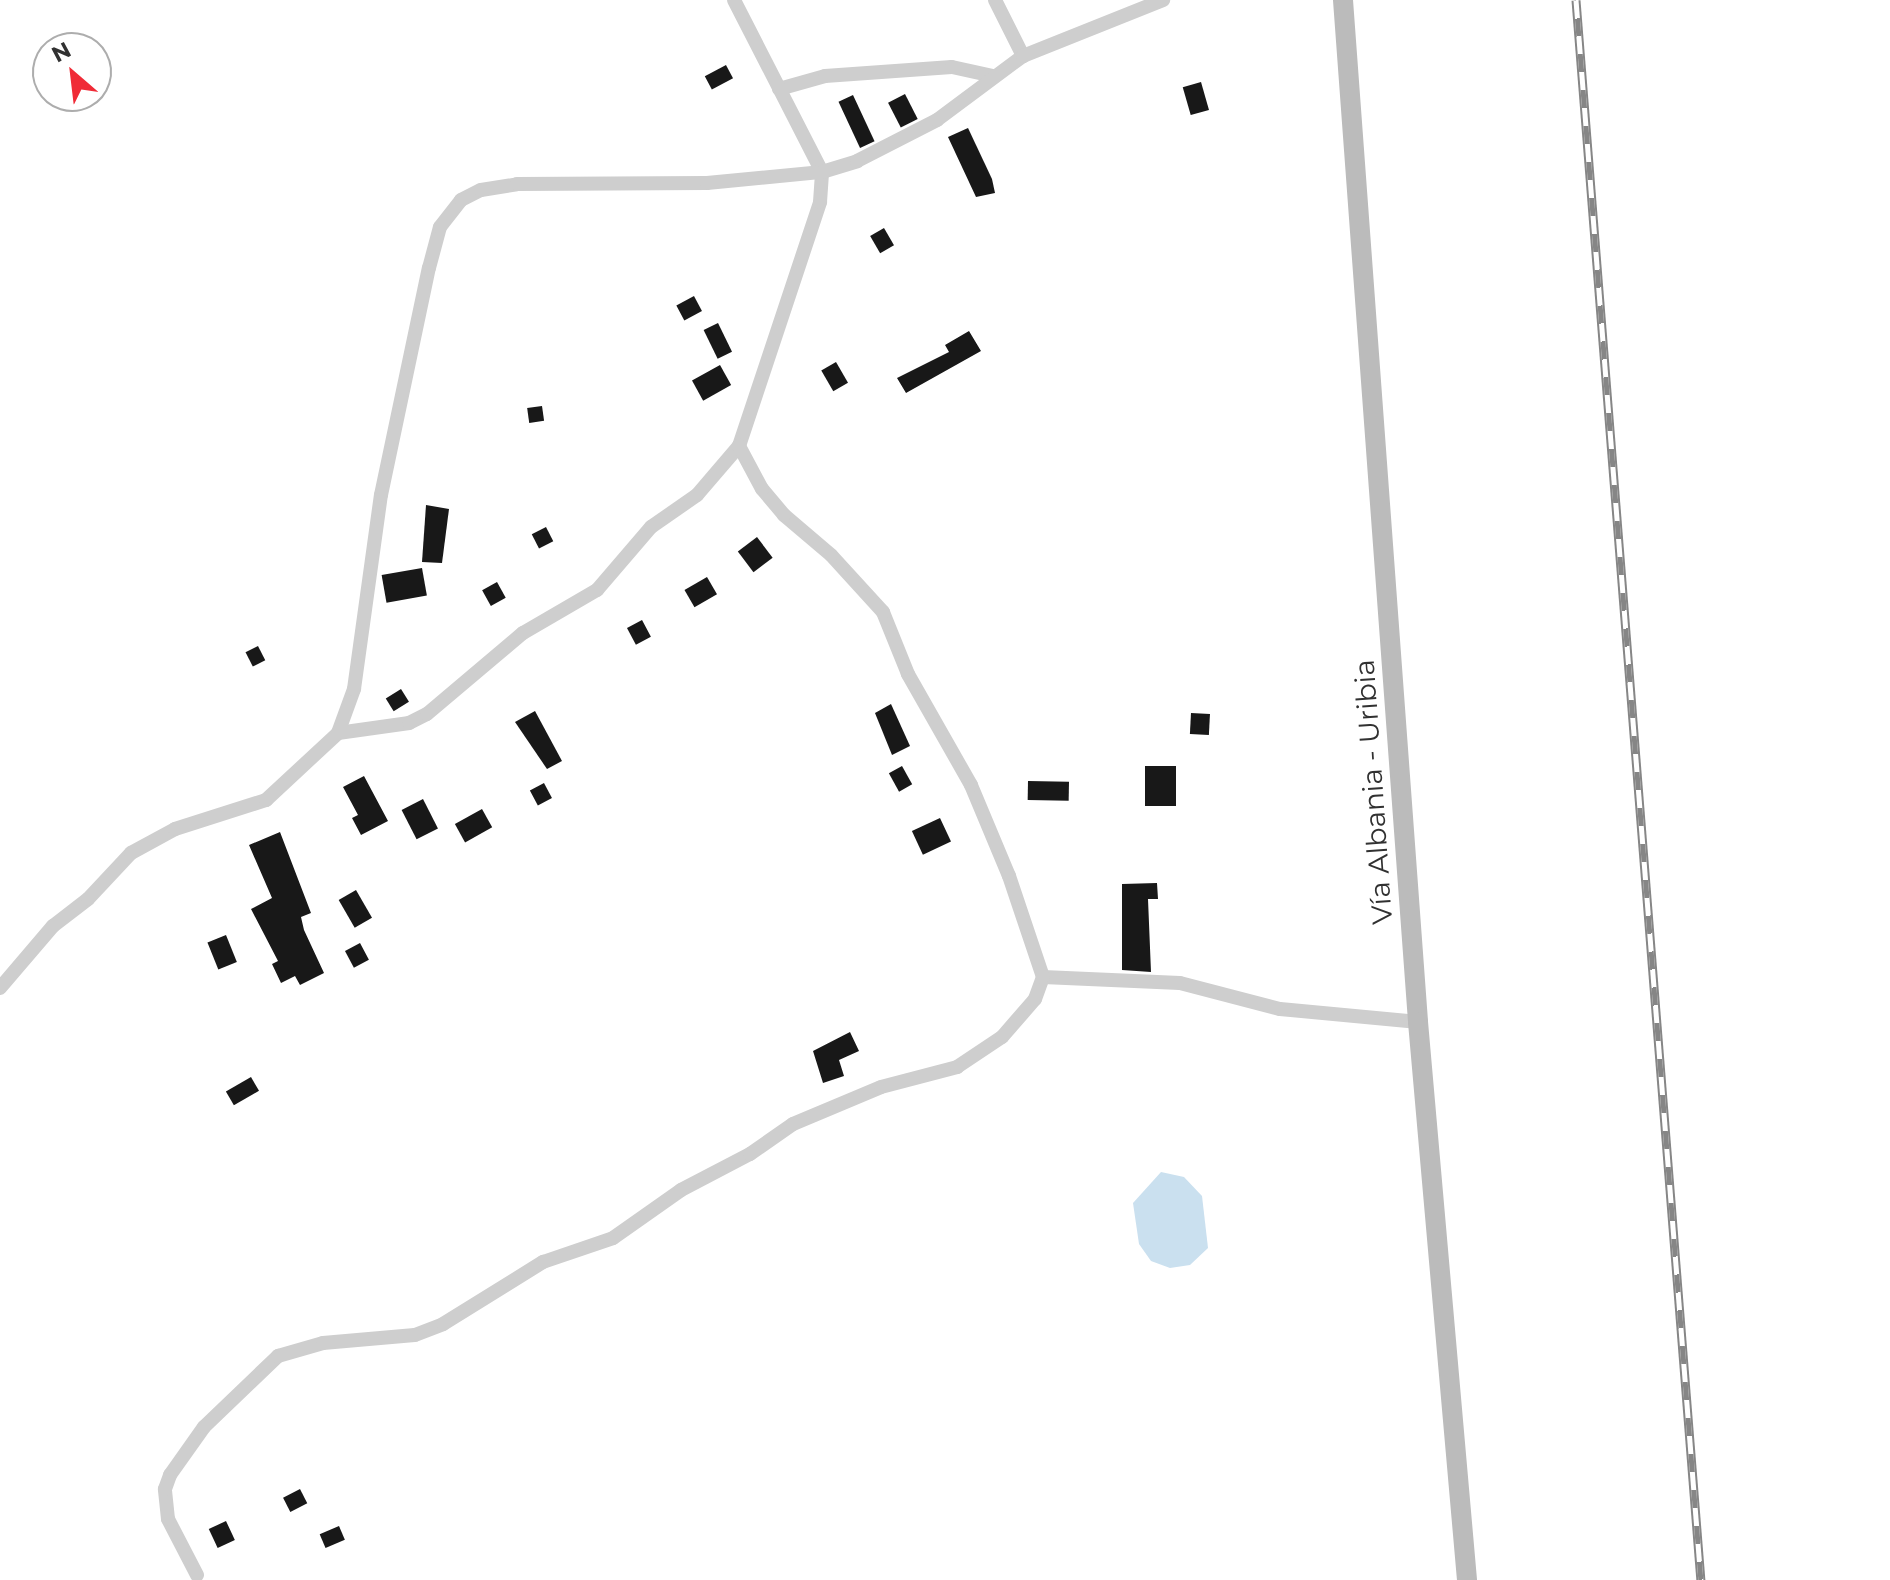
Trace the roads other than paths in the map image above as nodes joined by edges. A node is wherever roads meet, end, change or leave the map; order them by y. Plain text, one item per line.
1 (734, 0) edge
2 (995, 0) edge
3 (1163, 0) edge
4 (1343, 0) edge
5 (1023, 56) junction
6 (993, 76) junction
7 (779, 89) junction
8 (822, 172) junction
9 (739, 446) junction
10 (338, 733) junction
11 (1043, 977) junction
12 (0, 988) edge
13 (1418, 1022) junction
14 (197, 1575) dead end
15 (1467, 1580) edge

1 - 7 street
2 - 5 street
3 - 5 street
4 - 13 main road, Vía Albania - Uribia
5 - 6 street
6 - 7 street
6 - 8 street
7 - 8 street
8 - 9 street
8 - 10 street
9 - 10 street
9 - 11 street
10 - 12 street
11 - 13 street
11 - 14 street
13 - 15 main road, Vía Albania - Uribia

